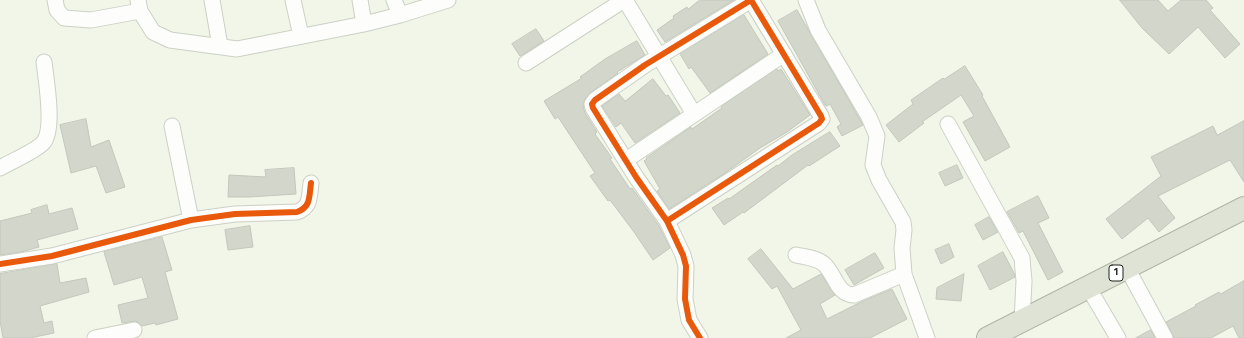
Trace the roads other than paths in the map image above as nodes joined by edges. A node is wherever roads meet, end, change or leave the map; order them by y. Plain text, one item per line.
1 (56, 0) edge
2 (212, 0) edge
3 (293, 0) edge
4 (360, 0) edge
5 (394, 0) edge
6 (448, 0) edge
7 (624, 0) edge
8 (751, 0) edge
9 (806, 0) edge
10 (139, 6) edge
11 (400, 15) junction
12 (364, 24) junction
13 (301, 36) junction
14 (220, 46) junction
15 (784, 54) junction
16 (659, 57) junction
17 (44, 62) dead end
18 (526, 63) dead end
19 (694, 114) junction
20 (948, 124) dead end
21 (172, 126) dead end
22 (626, 160) junction
23 (0, 168) edge
24 (311, 183) dead end
25 (1244, 208) edge
26 (190, 220) junction
27 (667, 221) junction
28 (796, 255) dead end
29 (0, 264) edge
30 (1127, 268) junction
31 (904, 274) junction
32 (1088, 287) junction
33 (1022, 321) junction
34 (134, 330) dead end
35 (95, 338) edge
36 (700, 338) edge
37 (928, 338) edge
38 (988, 338) edge
39 (1118, 338) edge
40 (1165, 338) edge

1 - 10 street
2 - 14 street
3 - 13 street
4 - 12 street
5 - 11 street
6 - 11 street
7 - 16 street
7 - 18 street
8 - 15 street
8 - 16 street
9 - 31 street
10 - 14 street
11 - 12 street
12 - 13 street
13 - 14 street
15 - 19 street
15 - 27 street
16 - 19 street
16 - 22 street
17 - 23 street
19 - 22 street
20 - 33 street
21 - 26 street
22 - 27 street
24 - 26 street
25 - 30 highway, 1
26 - 29 street
27 - 36 street
28 - 31 street
30 - 32 highway, 1
30 - 40 street
31 - 37 street
32 - 33 highway, 1
32 - 39 street
33 - 38 highway, 1
34 - 35 street

